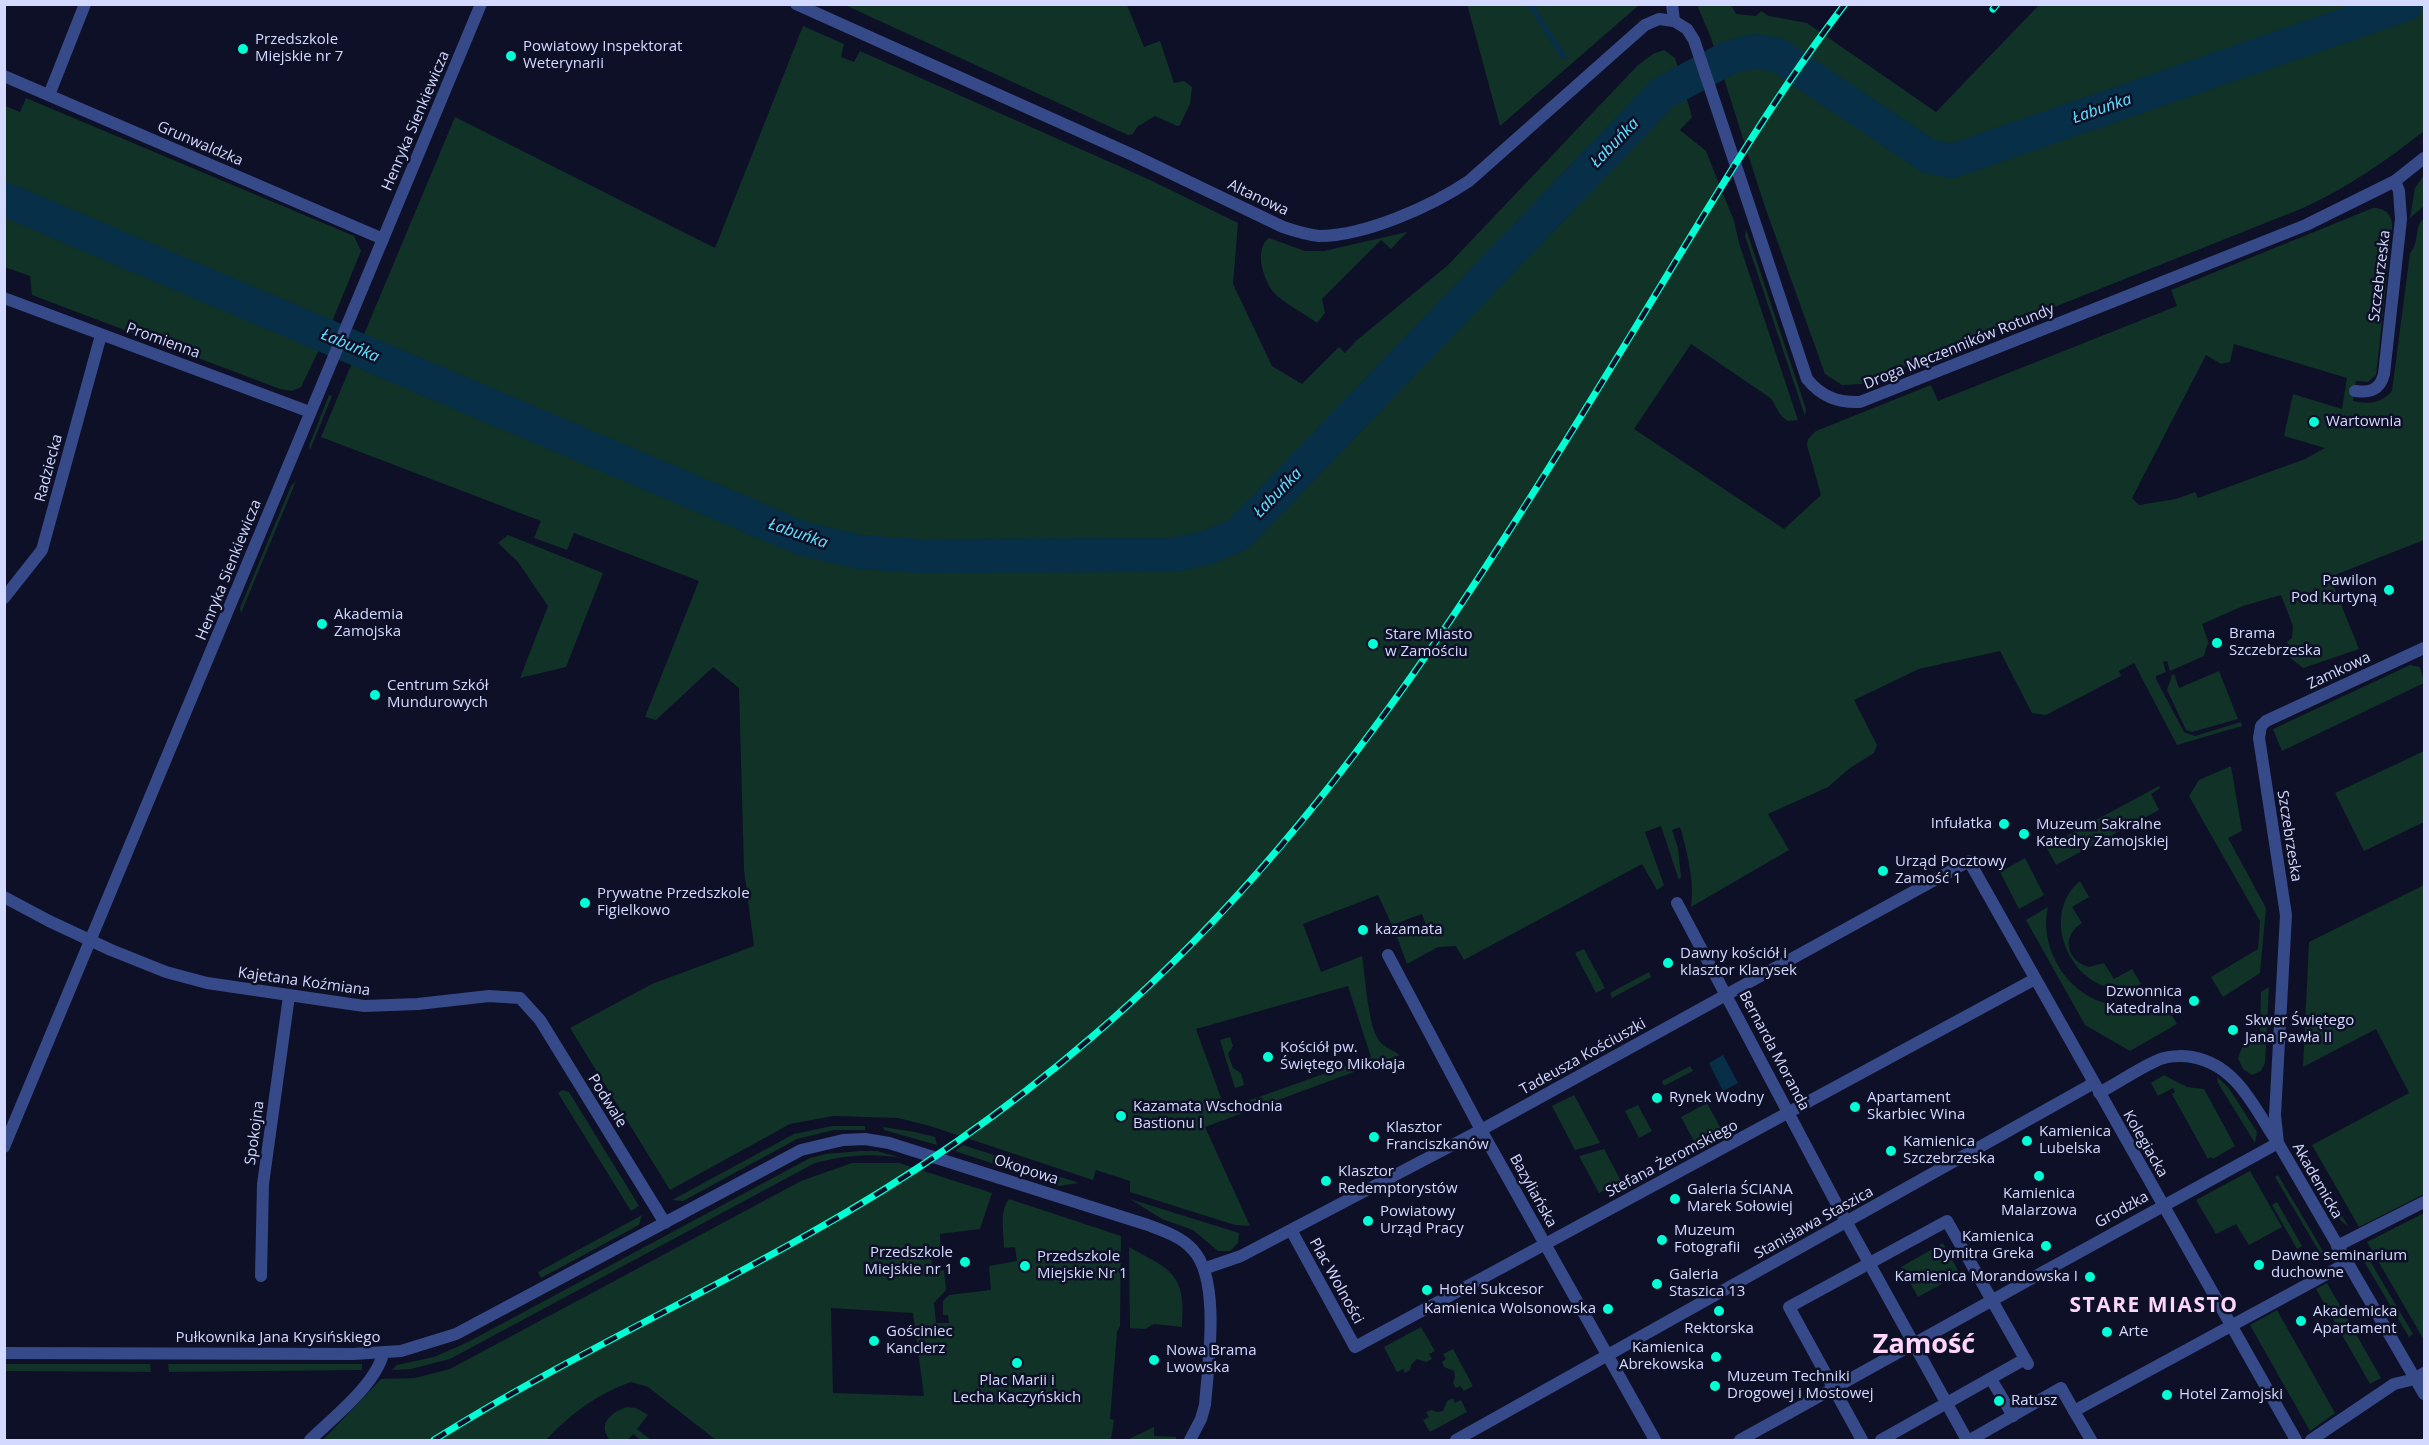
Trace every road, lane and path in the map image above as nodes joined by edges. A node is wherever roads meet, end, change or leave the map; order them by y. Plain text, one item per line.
1 (85, 4) edge
2 (796, 4) edge
3 (1672, 4) edge
4 (476, 6) edge
5 (1674, 21) junction
6 (4, 76) edge
7 (49, 95) junction
8 (2424, 158) edge
9 (2395, 181) junction
10 (383, 239) junction
11 (4, 298) edge
12 (101, 335) junction
13 (2355, 391) dead end
14 (310, 412) junction
15 (4, 598) edge
16 (2424, 648) edge
17 (2266, 722) joint
18 (1969, 861) joint
19 (4, 897) edge
20 (1677, 903) dead end
21 (92, 942) junction
22 (1388, 954) dead end
23 (2285, 958) joint
24 (2035, 979) junction
25 (1727, 994) junction
26 (288, 996) junction
27 (520, 998) joint
28 (2096, 1088) junction
29 (1789, 1113) junction
30 (1481, 1130) junction
31 (2278, 1143) junction
32 (4, 1147) edge
33 (2424, 1202) edge
34 (2163, 1205) junction
35 (1845, 1218) junction
36 (665, 1223) junction
37 (1291, 1230) junction
38 (1546, 1244) junction
39 (2337, 1246) junction
40 (1869, 1263) junction
41 (2347, 1263) junction
42 (1206, 1268) junction
43 (261, 1276) dead end
44 (1992, 1300) junction
45 (2232, 1327) junction
46 (1915, 1343) junction
47 (1355, 1347) joint
48 (4, 1353) edge
49 (382, 1354) junction
50 (1607, 1355) junction
51 (2420, 1376) edge
52 (1991, 1379) junction
53 (1833, 1388) junction
54 (2424, 1394) edge
55 (1947, 1403) junction
56 (2074, 1411) junction
57 (2013, 1416) junction
58 (310, 1440) edge
59 (1190, 1440) edge
60 (1456, 1440) edge
61 (1655, 1440) edge
62 (1740, 1440) edge
63 (1862, 1440) edge
64 (1881, 1440) edge
65 (1968, 1440) edge
66 (2091, 1440) edge
67 (2296, 1440) edge
68 (2311, 1440) edge

1 - 7 street
2 - 5 street, Altanowa
3 - 5 street
4 - 10 street, Henryka Sienkiewicza
5 - 9 street, Droga Męczenników Rotundy
6 - 7 street, Grunwaldzka
7 - 10 street, Grunwaldzka
8 - 9 street
9 - 13 street, Szczebrzeska
10 - 14 street, Henryka Sienkiewicza
11 - 12 street, Promienna
12 - 14 street, Promienna
12 - 15 street, Radziecka
14 - 21 street, Henryka Sienkiewicza
16 - 17 street, Zamkowa
17 - 23 street, Szczebrzeska
18 - 24 street, Kolegiacka
18 - 25 street, Tadeusza Kościuszki
19 - 21 street, Kajetana Koźmiana
20 - 25 street, Bernarda Moranda
21 - 26 street, Kajetana Koźmiana
21 - 32 street, Henryka Sienkiewicza
22 - 30 street, Bazyliańska
23 - 31 street, Akademicka
24 - 28 street, Kolegiacka
24 - 29 street, Stefana Żeromskiego
25 - 29 street, Bernarda Moranda
25 - 30 street, Tadeusza Kościuszki
26 - 27 street, Kajetana Koźmiana
26 - 43 street, Spokojna
27 - 36 street, Podwale
28 - 31 street, Stanisława Staszica
28 - 34 street, Kolegiacka
28 - 35 street, Stanisława Staszica
29 - 35 street, Bernarda Moranda
29 - 38 street, Stefana Żeromskiego
30 - 37 street, Tadeusza Kościuszki
30 - 38 street, Bazyliańska
31 - 34 street, Grodzka
31 - 39 street, Akademicka
33 - 39 street
34 - 44 street, Grodzka
34 - 45 street, Kolegiacka
35 - 40 street, Bernarda Moranda
35 - 50 street, Stanisława Staszica
36 - 42 street, Okopowa
36 - 49 street, Pułkownika Jana Krysińskiego
37 - 42 street, Tadeusza Kościuszki
37 - 47 street, Plac Wolności
38 - 47 street, Stefana Żeromskiego
38 - 50 street, Bazyliańska
39 - 41 street, Akademicka
40 - 44 street
40 - 46 street, Bernarda Moranda
40 - 53 street
41 - 45 street
41 - 51 street, Akademicka
42 - 59 street
44 - 46 street, Grodzka
44 - 52 street
45 - 56 street
45 - 67 street, Kolegiacka
46 - 53 street, Grodzka
46 - 55 street, Bernarda Moranda
48 - 49 street, Pułkownika Jana Krysińskiego
49 - 58 street
50 - 60 street, Stanisława Staszica
50 - 61 street, Bazyliańska
51 - 54 street, Akademicka
51 - 68 street
52 - 55 street
52 - 57 street
53 - 62 street, Grodzka
53 - 63 street
55 - 64 street
55 - 65 street, Bernarda Moranda
56 - 57 street
56 - 66 street
57 - 65 street

